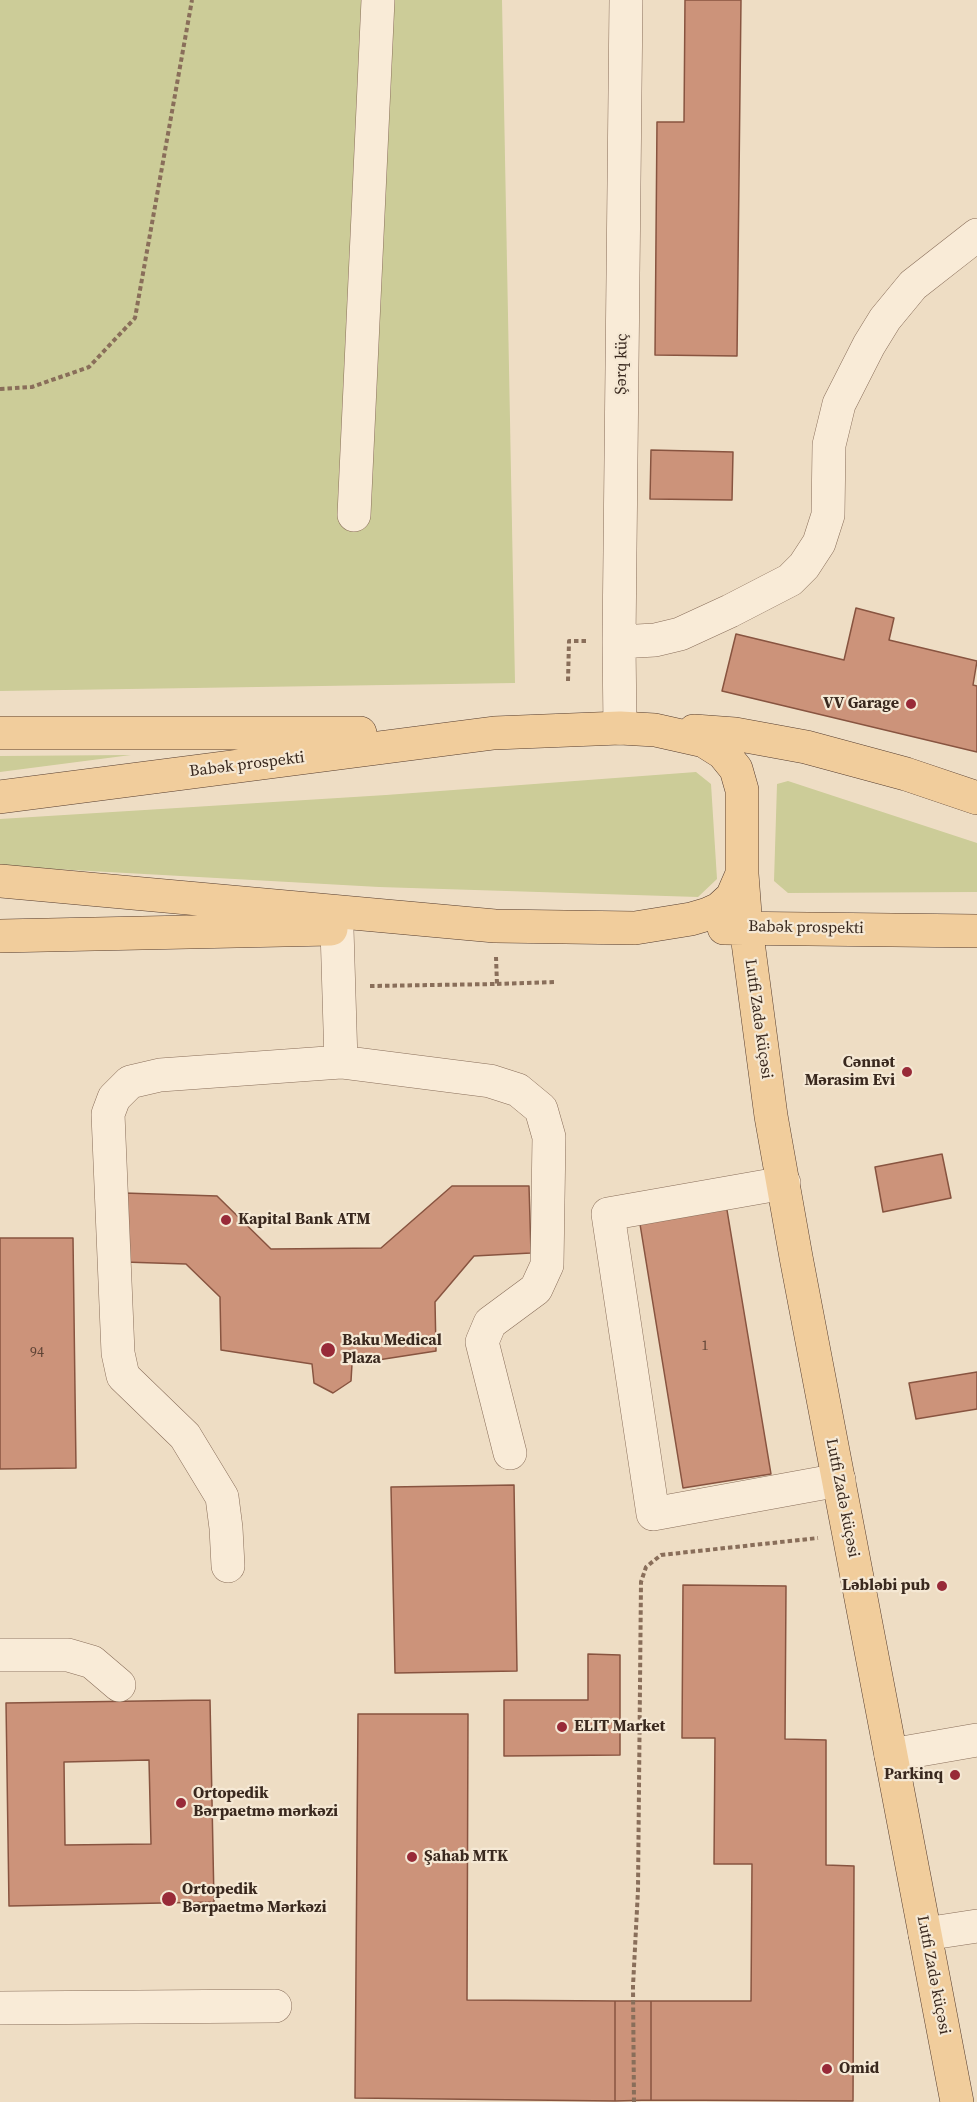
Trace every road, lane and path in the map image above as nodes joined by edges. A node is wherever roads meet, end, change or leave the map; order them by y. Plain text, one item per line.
1 (192, 0) edge
2 (378, 0) edge
3 (626, 0) edge
4 (977, 235) edge
5 (0, 390) edge
6 (354, 514) dead end
7 (569, 641) dead end
8 (619, 642) junction
9 (568, 681) dead end
10 (620, 728) junction
11 (655, 730) junction
12 (0, 733) edge
13 (494, 733) junction
14 (0, 797) edge
15 (977, 798) edge
16 (742, 874) junction
17 (0, 881) edge
18 (495, 926) junction
19 (746, 927) junction
20 (635, 928) junction
21 (336, 929) junction
22 (977, 931) edge
23 (0, 936) edge
24 (554, 982) dead end
25 (497, 984) junction
26 (338, 987) junction
27 (340, 1062) junction
28 (784, 1183) junction
29 (510, 1453) dead end
30 (839, 1479) junction
31 (849, 1534) junction
32 (228, 1566) dead end
33 (0, 1655) edge
34 (119, 1685) dead end
35 (977, 1740) edge
36 (891, 1755) junction
37 (977, 1926) edge
38 (925, 1934) junction
39 (275, 2006) dead end
40 (0, 2008) edge
41 (634, 2102) edge
42 (957, 2102) edge

1 - 5 path
2 - 6 street
3 - 8 street, Şərq küç
4 - 8 street
7 - 9 path
8 - 10 street, Şərq küç
10 - 11 main road, Babək prospekti
10 - 13 main road, Babək prospekti
11 - 15 main road, Babək prospekti
11 - 16 main road, Babək prospekti
12 - 13 main road, Babək prospekti
13 - 14 main road, Babək prospekti
16 - 19 main road, Lutfi Zadə küçəsi
16 - 20 main road, Babək prospekti
17 - 18 main road, Babək prospekti
18 - 20 main road, Babək prospekti
18 - 21 main road, Babək prospekti
18 - 25 path
19 - 20 main road, Babək prospekti
19 - 22 main road, Babək prospekti
19 - 28 main road, Lutfi Zadə küçəsi
21 - 23 main road, Babək prospekti
21 - 26 street
24 - 25 path
25 - 26 path
26 - 27 street
27 - 29 street
27 - 32 street
28 - 30 main road, Lutfi Zadə küçəsi
28 - 30 street
30 - 31 main road, Lutfi Zadə küçəsi
31 - 36 main road, Lutfi Zadə küçəsi
31 - 41 path
33 - 34 street
35 - 36 street
36 - 38 main road, Lutfi Zadə küçəsi
37 - 38 street
38 - 42 main road, Lutfi Zadə küçəsi
39 - 40 street

